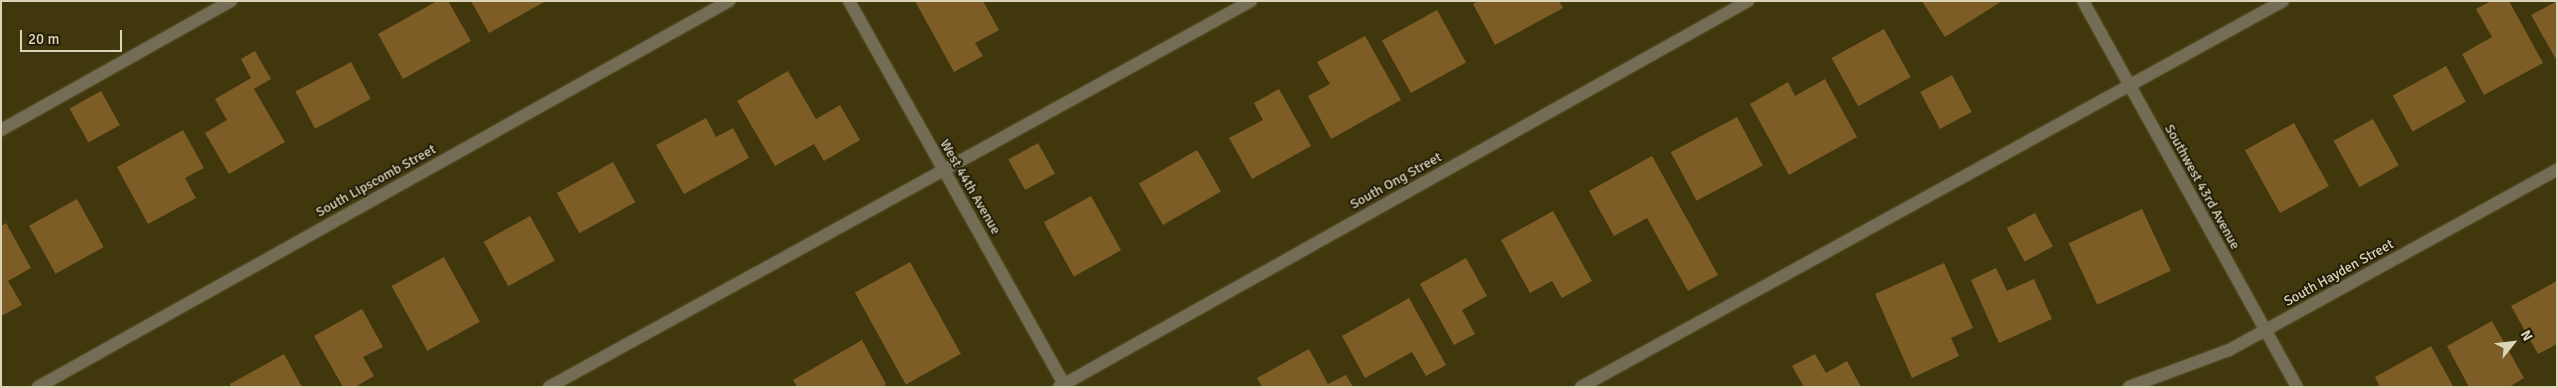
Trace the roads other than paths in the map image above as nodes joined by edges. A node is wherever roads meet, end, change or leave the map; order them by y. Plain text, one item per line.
1 (231, 1) edge
2 (729, 1) edge
3 (849, 1) edge
4 (1250, 1) edge
5 (1748, 1) edge
6 (2082, 1) edge
7 (2283, 1) edge
8 (2129, 86) junction
9 (1, 130) edge
10 (2557, 170) edge
11 (943, 171) junction
12 (2265, 330) junction
13 (1063, 386) edge
14 (38, 387) edge
15 (549, 387) edge
16 (1581, 387) edge
17 (2130, 387) edge
18 (2297, 387) edge

1 - 9 street
2 - 14 street, South Lipscomb Street
3 - 11 street, West 44th Avenue
4 - 11 street
5 - 13 street, South Ong Street
6 - 8 street, Southwest 43rd Avenue
7 - 8 street
8 - 12 street, Southwest 43rd Avenue
8 - 16 street
10 - 12 street, South Hayden Street
11 - 13 street, West 44th Avenue
11 - 15 street
12 - 17 street, South Hayden Street
12 - 18 street, Southwest 43rd Avenue

